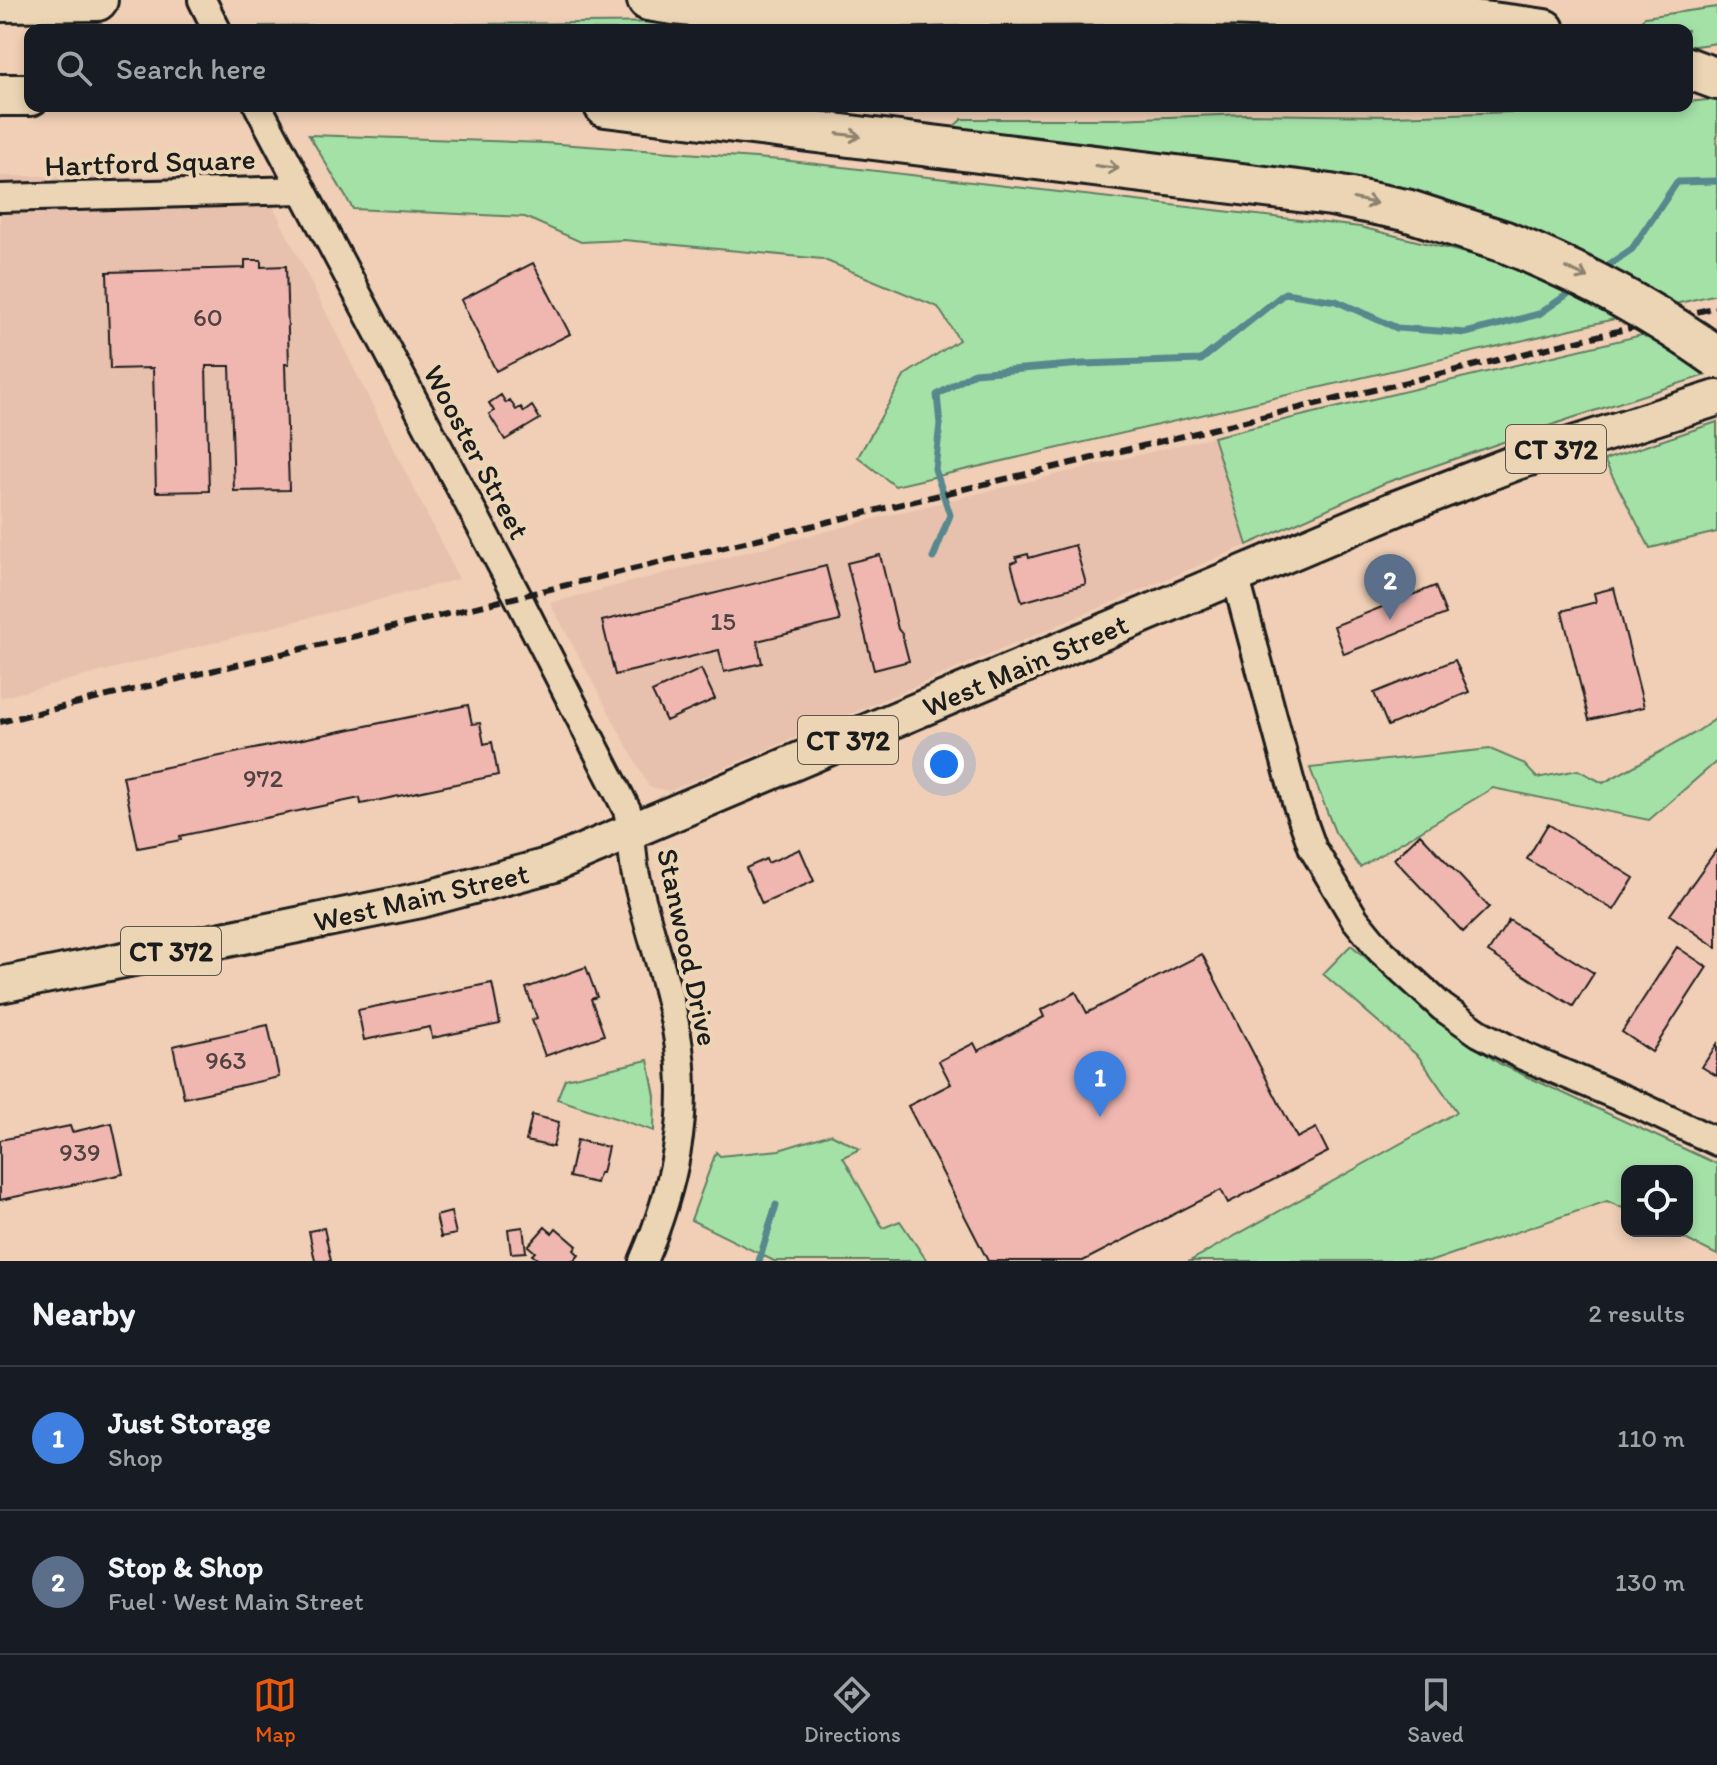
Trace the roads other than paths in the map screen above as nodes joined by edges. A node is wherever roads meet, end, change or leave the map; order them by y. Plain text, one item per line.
1 (97, 0) edge
2 (202, 0) edge
3 (648, 0) edge
4 (0, 1) edge
5 (214, 24) edge
6 (1506, 24) edge
7 (1717, 61) edge
8 (1693, 65) edge
9 (1693, 69) edge
10 (1717, 79) edge
11 (0, 95) edge
12 (24, 95) edge
13 (261, 112) edge
14 (654, 112) edge
15 (302, 190) junction
16 (0, 198) edge
17 (1717, 357) edge
18 (1717, 398) edge
19 (1235, 575) junction
20 (633, 832) junction
21 (0, 985) edge
22 (1717, 1142) edge
23 (643, 1261) edge

1 - 4 highway
2 - 5 street
3 - 6 highway
7 - 8 highway
9 - 10 highway
11 - 12 highway
13 - 15 street, Wooster Street
14 -> 17 highway, bridge
15 - 16 street, Hartford Square
15 - 20 street, Wooster Street
18 - 19 main road, West Main Street / CT 372
19 - 20 main road, West Main Street / CT 372
19 - 22 street
20 - 21 main road, West Main Street / CT 372
20 - 23 street, Stanwood Drive

